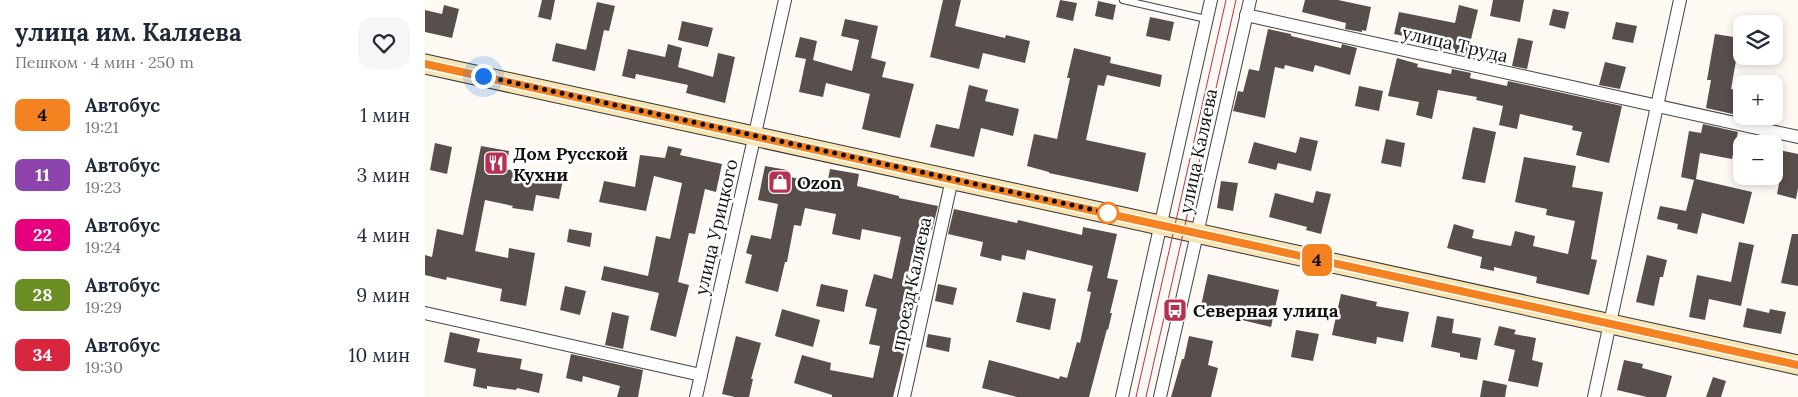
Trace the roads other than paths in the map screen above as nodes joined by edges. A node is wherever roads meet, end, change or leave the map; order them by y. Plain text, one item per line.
1 (785, 0) edge
2 (1123, 0) edge
3 (1211, 0) edge
4 (1250, 0) edge
5 (1680, 0) edge
6 (1246, 15) junction
7 (1206, 19) junction
8 (425, 64) edge
9 (1657, 107) junction
10 (755, 135) junction
11 (1798, 137) edge
12 (952, 178) junction
13 (1161, 224) junction
14 (1198, 233) junction
15 (425, 313) edge
16 (1609, 325) junction
17 (1798, 365) edge
18 (701, 374) junction
19 (696, 397) edge
20 (904, 397) edge
21 (1122, 397) edge
22 (1160, 397) edge
23 (1594, 397) edge

1 - 10 street, улица Урицкого
2 - 7 lane
3 - 7 street, улица Каляева
4 - 6 street, улица Каляева
5 - 9 street
6 - 9 street, улица Труда
6 - 14 street, улица Каляева
7 - 13 street, улица Каляева
8 - 10 main road
9 - 11 street, улица Труда
9 - 16 street
10 - 12 main road
10 - 18 street, улица Урицкого
12 - 13 main road
12 - 20 street, проезд Каляева
13 - 14 main road
13 - 21 street, улица Каляева
14 - 16 main road
14 - 22 street, улица Каляева
15 - 18 street
16 - 17 main road
16 - 23 street
18 - 19 street, улица Урицкого

